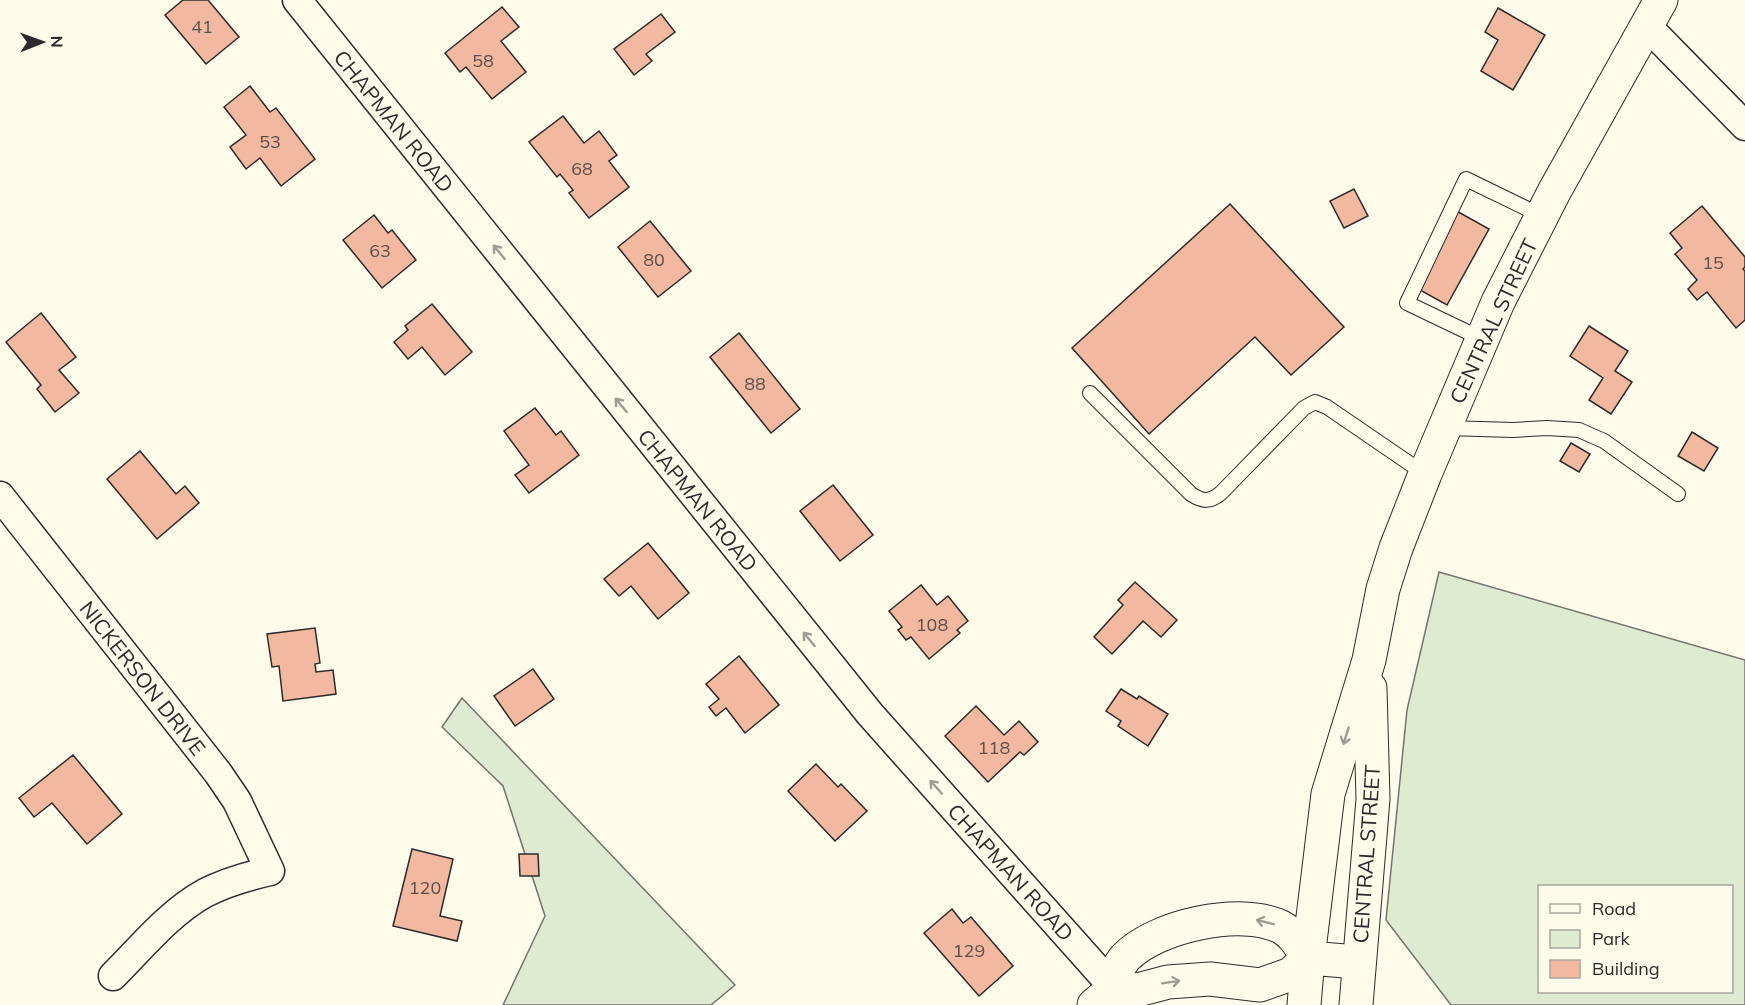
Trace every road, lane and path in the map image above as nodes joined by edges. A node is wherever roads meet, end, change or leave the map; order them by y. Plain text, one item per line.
1 (297, 0) edge
2 (1654, 13) edge
3 (1745, 126) edge
4 (1542, 216) junction
5 (1482, 339) junction
6 (1090, 393) dead end
7 (1444, 428) junction
8 (1425, 474) junction
9 (1678, 494) dead end
10 (0, 496) edge
11 (1369, 660) junction
12 (1308, 958) junction
13 (1358, 962) junction
14 (113, 976) dead end
15 (1104, 996) edge
16 (1304, 1005) edge
17 (1356, 1005) edge

15 -> 1 street, CHAPMAN ROAD
2 - 3 street
2 - 4 main road, CENTRAL STREET
4 - 5 main road, CENTRAL STREET
4 - 5 lane
5 - 7 main road, CENTRAL STREET
6 - 8 lane
7 - 8 main road, CENTRAL STREET
7 - 9 lane
8 - 11 main road, CENTRAL STREET
10 - 14 street, NICKERSON DRIVE
11 -> 12 main road, CENTRAL STREET
11 - 13 main road, CENTRAL STREET
12 - 13 main road, CENTRAL STREET
15 -> 12 main road
12 -> 15 main road
12 - 16 main road
13 - 17 main road

